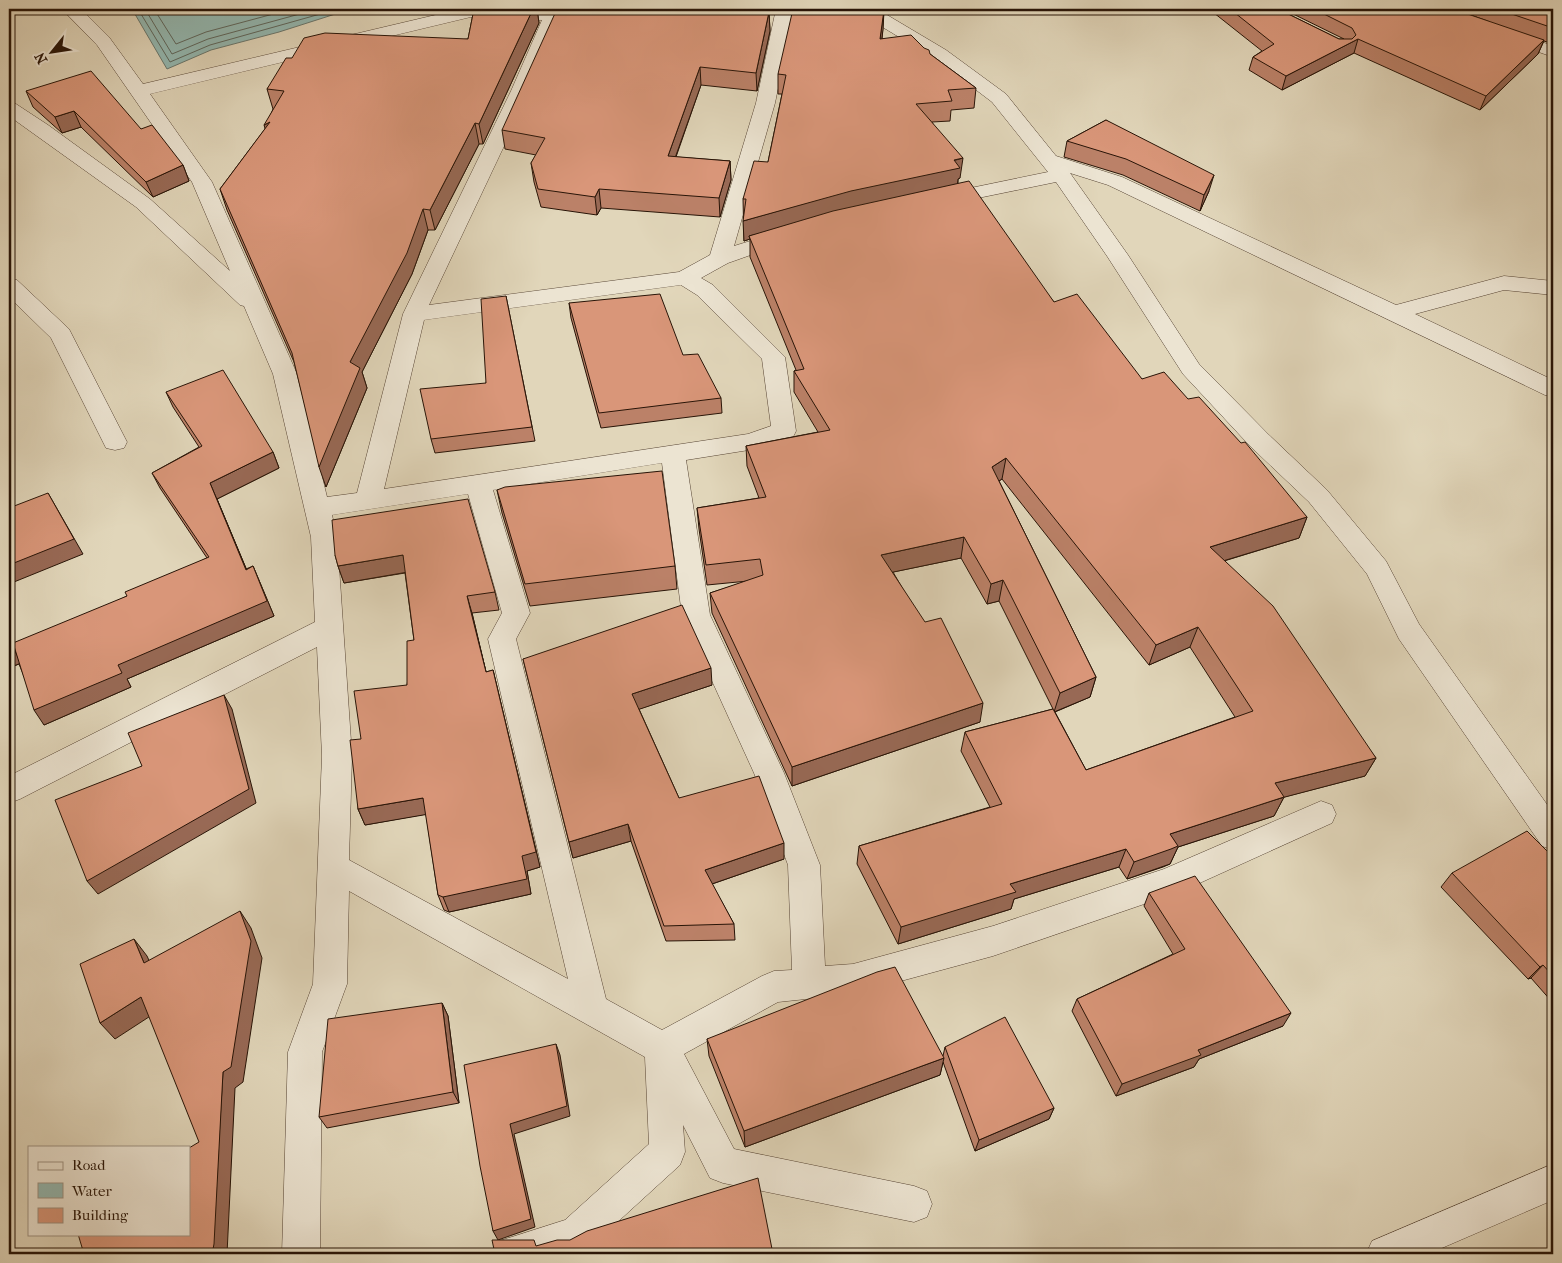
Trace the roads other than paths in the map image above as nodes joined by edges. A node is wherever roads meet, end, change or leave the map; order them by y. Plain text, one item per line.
1 (71, 9) edge
2 (785, 9) edge
3 (865, 9) edge
4 (1433, 9) edge
5 (471, 10) edge
6 (1553, 52) edge
7 (138, 90) junction
8 (9, 108) edge
9 (1055, 168) junction
10 (920, 204) edge
11 (801, 231) edge
12 (720, 258) junction
13 (685, 278) junction
14 (9, 284) edge
15 (1553, 288) edge
16 (257, 308) junction
17 (1394, 312) junction
18 (414, 314) junction
19 (1553, 389) edge
20 (115, 442) dead end
21 (673, 453) junction
22 (478, 483) junction
23 (368, 500) junction
24 (318, 508) junction
25 (329, 628) junction
26 (9, 790) edge
27 (1321, 814) dead end
28 (1553, 837) edge
29 (334, 867) junction
30 (809, 983) junction
31 (592, 1009) junction
32 (662, 1048) junction
33 (1553, 1182) edge
34 (914, 1204) dead end
35 (301, 1254) edge
36 (512, 1254) edge
37 (1385, 1254) edge

1 - 7 street
2 - 12 street
3 - 9 street
4 - 6 street
5 - 7 street
5 - 18 street
7 - 16 street
8 - 16 street
9 - 10 street
9 - 17 street
9 - 28 street
11 - 12 street
12 - 13 street
13 - 18 street
13 - 21 street
14 - 20 street
15 - 17 street
16 - 24 street
17 - 19 street
18 - 23 street
21 - 22 street
21 - 30 street
22 - 23 street
22 - 31 street
23 - 24 street
24 - 25 street
25 - 26 street
25 - 29 street
27 - 30 street
29 - 31 street
29 - 35 street
30 - 32 street
31 - 32 street
32 - 34 street
32 - 36 street
33 - 37 street

